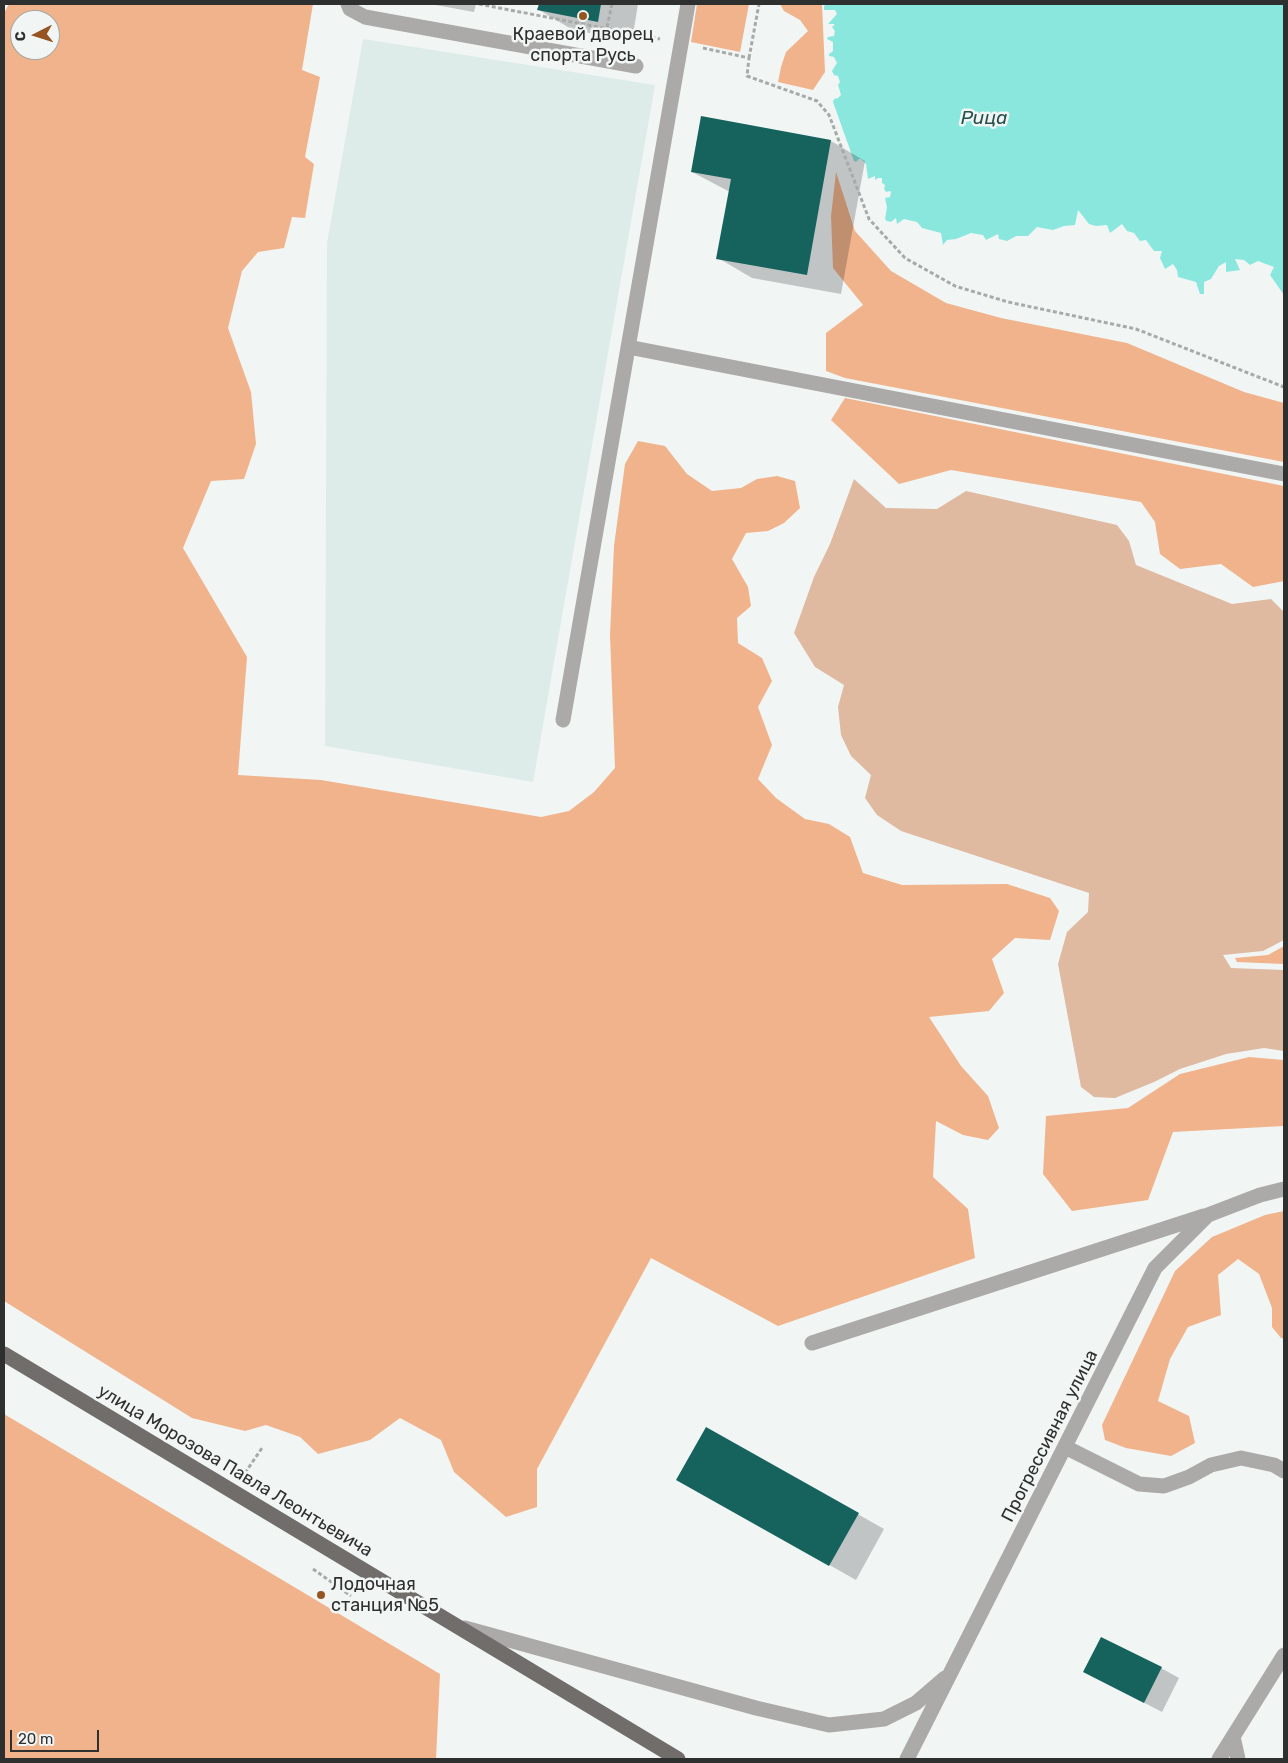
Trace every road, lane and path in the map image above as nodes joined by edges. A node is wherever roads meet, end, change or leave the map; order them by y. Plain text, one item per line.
1 (348, 4) edge
2 (479, 4) edge
3 (612, 4) edge
4 (688, 4) edge
5 (759, 4) edge
6 (608, 28) junction
7 (682, 44) junction
8 (749, 58) junction
9 (636, 66) dead end
10 (628, 347) junction
11 (1284, 387) edge
12 (1284, 474) edge
13 (563, 720) dead end
14 (1284, 1189) edge
15 (1208, 1215) junction
16 (812, 1343) dead end
17 (4, 1354) edge
18 (1065, 1447) junction
19 (1284, 1470) edge
20 (456, 1626) junction
21 (1284, 1655) edge
22 (952, 1672) junction
23 (1233, 1737) junction
24 (678, 1759) edge
25 (907, 1759) edge
26 (1219, 1759) edge
27 (1238, 1759) edge

1 - 9 street
2 - 6 path
3 - 6 path
4 - 7 street
5 - 8 path
6 - 7 path
7 - 8 path
7 - 10 street
8 - 11 path
10 - 12 street
10 - 13 street
14 - 15 street, Прогрессивная улица
15 - 16 street
15 - 18 street, Прогрессивная улица
17 - 20 main road, улица Морозова Павла Леонтьевича
18 - 19 street
18 - 22 street, Прогрессивная улица
20 - 22 street
20 - 24 main road, улица Морозова Павла Леонтьевича
21 - 23 street
22 - 25 street, Прогрессивная улица
23 - 26 street
23 - 27 street

